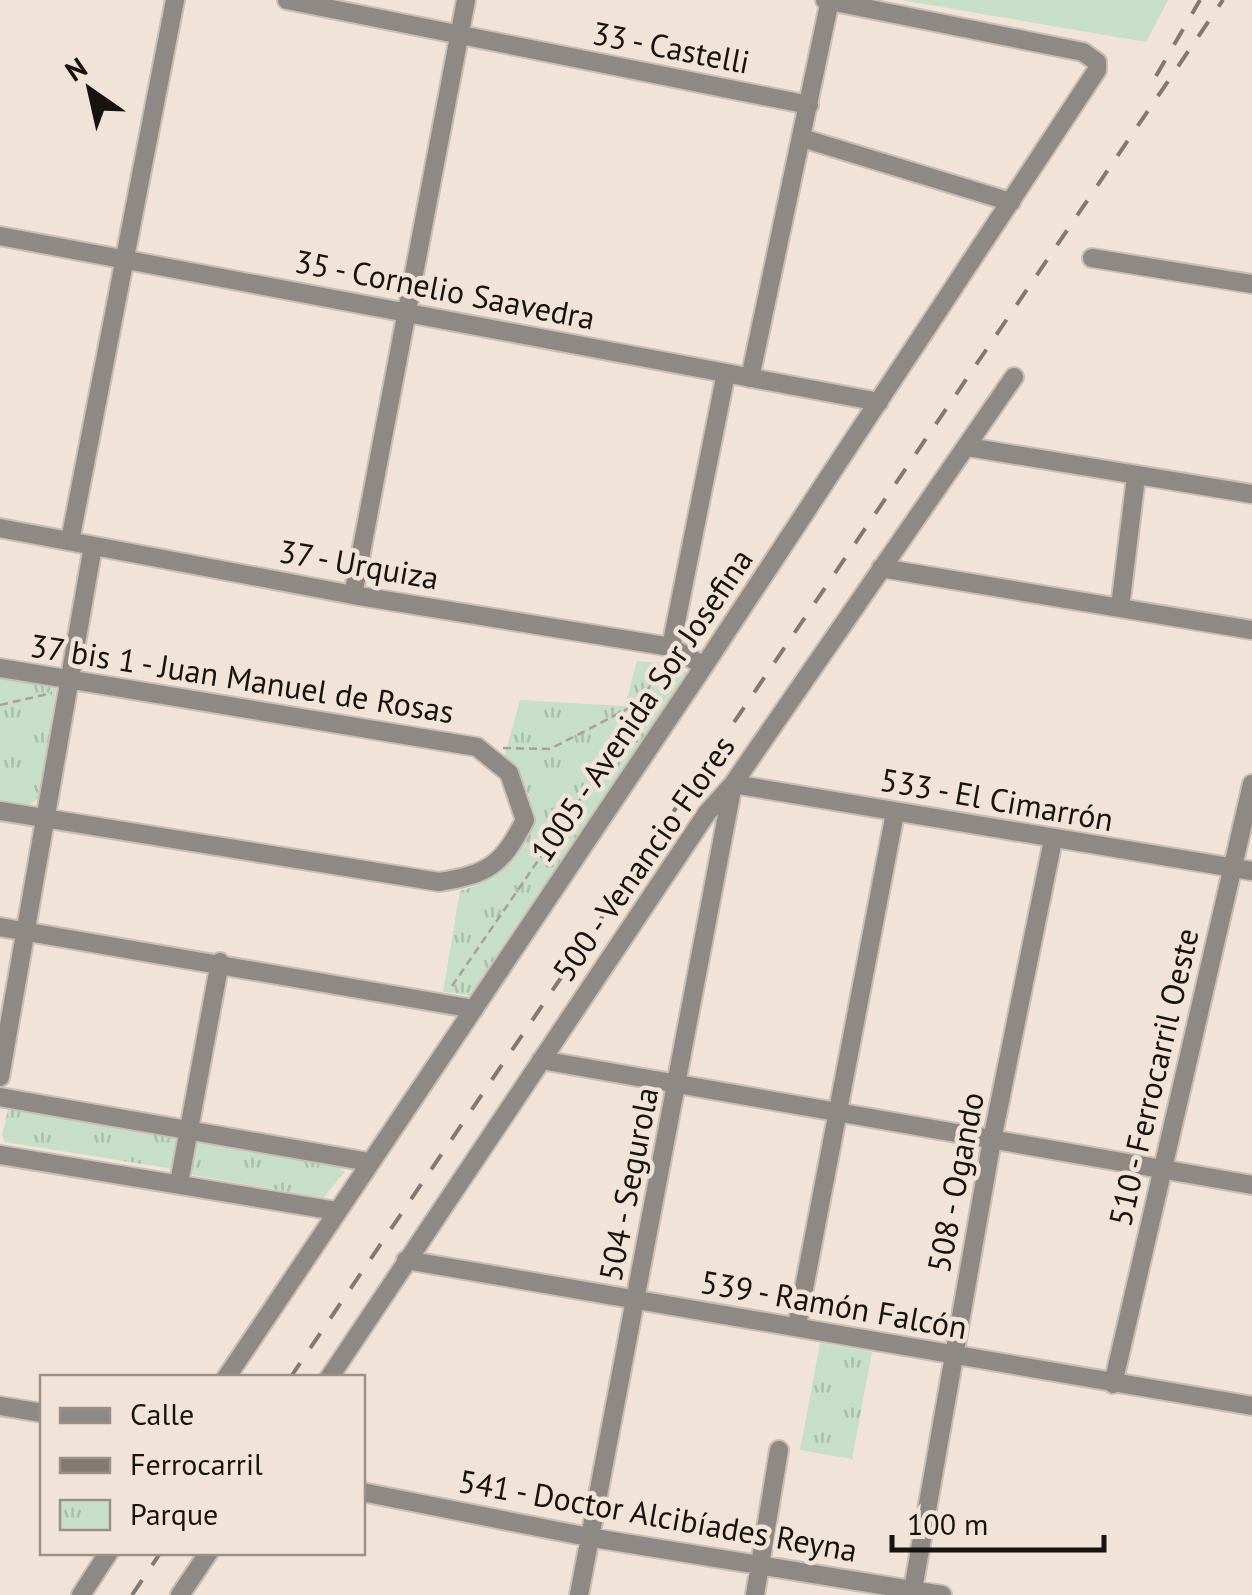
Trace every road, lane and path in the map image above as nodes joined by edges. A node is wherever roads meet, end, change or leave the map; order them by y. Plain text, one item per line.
1 (175, 0) edge
2 (287, 0) edge
3 (466, 0) edge
4 (828, 0) edge
5 (459, 35) junction
6 (809, 105) junction
7 (802, 138) junction
8 (1010, 202) junction
9 (0, 236) edge
10 (1092, 258) dead end
11 (122, 260) junction
12 (1252, 284) edge
13 (406, 312) junction
14 (726, 374) junction
15 (750, 378) junction
16 (1014, 378) dead end
17 (879, 402) junction
18 (968, 447) junction
19 (1136, 477) junction
20 (1252, 494) edge
21 (0, 528) edge
22 (70, 541) junction
23 (93, 546) junction
24 (881, 568) junction
25 (353, 595) junction
26 (1120, 607) junction
27 (1252, 630) edge
28 (670, 647) junction
29 (699, 662) junction
30 (0, 668) edge
31 (66, 685) junction
32 (642, 702) junction
33 (0, 705) edge
34 (477, 747) junction
35 (732, 784) junction
36 (1252, 784) edge
37 (0, 811) edge
38 (895, 812) junction
39 (43, 819) junction
40 (1053, 840) junction
41 (1243, 870) edge
42 (0, 927) edge
43 (25, 931) junction
44 (220, 962) junction
45 (444, 1001) junction
46 (474, 1009) junction
47 (541, 1060) junction
48 (0, 1077) edge
49 (679, 1087) junction
50 (0, 1097) edge
51 (836, 1114) junction
52 (191, 1130) junction
53 (992, 1140) junction
54 (0, 1156) edge
55 (369, 1162) junction
56 (1161, 1170) junction
57 (179, 1183) junction
58 (1252, 1185) edge
59 (336, 1212) junction
60 (406, 1260) junction
61 (636, 1300) junction
62 (796, 1325) junction
63 (952, 1356) junction
64 (228, 1375) edge
65 (330, 1375) edge
66 (1114, 1384) junction
67 (0, 1406) edge
68 (1252, 1406) edge
69 (40, 1413) edge
70 (779, 1450) dead end
71 (365, 1493) edge
72 (588, 1537) junction
73 (107, 1555) edge
74 (207, 1555) edge
75 (759, 1565) junction
76 (913, 1592) edge
77 (80, 1595) edge
78 (180, 1595) edge
79 (579, 1595) edge
80 (755, 1595) edge
81 (942, 1595) edge

1 - 11 street
2 - 5 street, 33 - Castelli
3 - 5 street
4 - 6 street
4 - 8 street, 1005 - Avenida Sor Josefina
5 - 6 street, 33 - Castelli
5 - 13 street
6 - 7 street
7 - 8 street
7 - 15 street
8 - 17 street, 1005 - Avenida Sor Josefina
9 - 11 street, 35 - Cornelio Saavedra
10 - 12 street
11 - 13 street, 35 - Cornelio Saavedra
11 - 22 street
13 - 14 street, 35 - Cornelio Saavedra
13 - 25 street
14 - 15 street, 35 - Cornelio Saavedra
14 - 28 street
15 - 17 street, 35 - Cornelio Saavedra
16 - 18 street, 500 - Venancio Flores
17 - 29 street, 1005 - Avenida Sor Josefina
18 - 19 street
18 - 24 street, 500 - Venancio Flores
19 - 20 street
19 - 26 street
21 - 22 street, 37 - Urquiza
22 - 23 street, 37 - Urquiza
23 - 25 street, 37 - Urquiza
23 - 31 street
24 - 26 street
24 - 35 street, 500 - Venancio Flores
25 - 28 street, 37 - Urquiza
26 - 27 street
28 - 29 street, 37 - Urquiza
29 - 32 path
29 - 46 street, 1005 - Avenida Sor Josefina
30 - 31 street, 37 bis 1 - Juan Manuel de Rosas
31 - 33 path
31 - 34 street, 37 bis 1 - Juan Manuel de Rosas
31 - 39 street
32 - 34 path
32 - 45 path
34 - 39 street, 37 bis 1 - Juan Manuel de Rosas
35 - 38 street, 533 - El Cimarrón
35 - 47 street, 500 - Venancio Flores
35 - 49 street, 504 - Segurola
36 - 41 street, 510 - Ferrocarril Oeste
37 - 39 street
38 - 40 street, 533 - El Cimarrón
38 - 51 street
39 - 43 street
40 - 41 street, 533 - El Cimarrón
40 - 53 street, 508 - Ogando
41 - 56 street, 510 - Ferrocarril Oeste
42 - 43 street
43 - 44 street
43 - 48 street
44 - 45 street
44 - 52 street
45 - 46 street
46 - 55 street, 1005 - Avenida Sor Josefina
47 - 49 street
47 - 60 street, 500 - Venancio Flores
49 - 51 street
49 - 61 street, 504 - Segurola
50 - 52 street
51 - 53 street
51 - 62 street
52 - 55 street
52 - 57 street
53 - 56 street
53 - 63 street, 508 - Ogando
54 - 57 street
55 - 59 street, 1005 - Avenida Sor Josefina
56 - 58 street
56 - 66 street, 510 - Ferrocarril Oeste
57 - 59 street
59 - 64 street, 1005 - Avenida Sor Josefina
60 - 61 street, 539 - Ramón Falcón
60 - 65 street, 500 - Venancio Flores
61 - 62 street, 539 - Ramón Falcón
61 - 72 street, 504 - Segurola
62 - 63 street, 539 - Ramón Falcón
63 - 66 street, 539 - Ramón Falcón
63 - 76 street, 508 - Ogando
66 - 68 street, 539 - Ramón Falcón
67 - 69 street
70 - 75 street
71 - 72 street, 541 - Doctor Alcibíades Reyna
72 - 75 street, 541 - Doctor Alcibíades Reyna
72 - 79 street, 504 - Segurola
73 - 77 street
74 - 78 street
75 - 76 street, 541 - Doctor Alcibíades Reyna
75 - 80 street
76 - 81 street, 541 - Doctor Alcibíades Reyna

